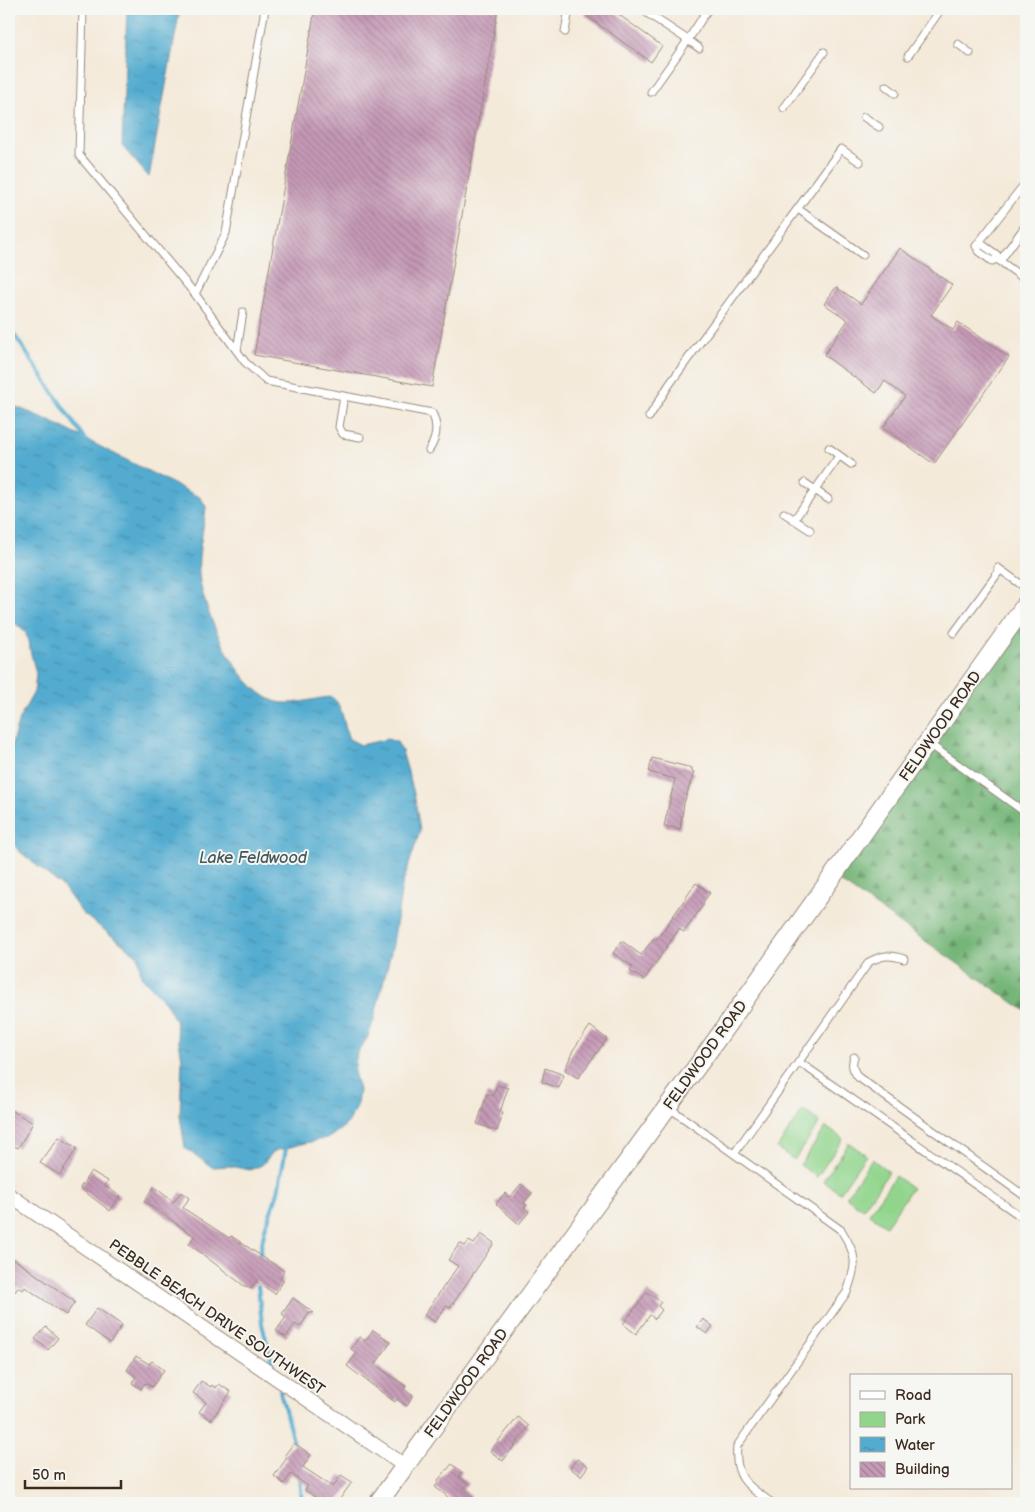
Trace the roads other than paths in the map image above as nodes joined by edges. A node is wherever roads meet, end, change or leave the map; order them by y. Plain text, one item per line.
1 (82, 9) edge
2 (265, 9) edge
3 (569, 9) edge
4 (641, 9) edge
5 (708, 9) edge
6 (941, 9) edge
7 (565, 32) dead end
8 (688, 40) junction
9 (958, 44) dead end
10 (700, 48) dead end
11 (824, 52) dead end
12 (970, 53) dead end
13 (908, 56) dead end
14 (886, 86) dead end
15 (651, 92) dead end
16 (896, 93) dead end
17 (784, 108) dead end
18 (864, 117) dead end
19 (880, 127) dead end
20 (860, 162) dead end
21 (1026, 182) edge
22 (798, 209) junction
23 (1026, 224) edge
24 (863, 256) dead end
25 (999, 260) junction
26 (1026, 280) edge
27 (195, 294) junction
28 (243, 312) dead end
29 (237, 351) junction
30 (344, 396) junction
31 (649, 417) dead end
32 (360, 437) dead end
33 (829, 448) dead end
34 (429, 450) dead end
35 (839, 456) junction
36 (851, 464) dead end
37 (805, 483) dead end
38 (815, 490) junction
39 (828, 499) dead end
40 (784, 513) dead end
41 (794, 520) junction
42 (810, 530) dead end
43 (1026, 588) edge
44 (1024, 613) edge
45 (954, 633) dead end
46 (927, 743) junction
47 (1026, 813) edge
48 (904, 959) dead end
49 (854, 1057) dead end
50 (798, 1062) junction
51 (668, 1106) junction
52 (734, 1154) junction
53 (9, 1195) edge
54 (1026, 1196) edge
55 (1026, 1220) edge
56 (405, 1466) junction
57 (378, 1503) edge
58 (772, 1503) edge

1 - 27 lane
2 - 27 lane
3 - 7 lane
4 - 8 lane
5 - 8 lane
6 - 13 lane
8 - 10 lane
8 - 15 lane
9 - 12 lane
11 - 17 lane
14 - 16 lane
18 - 19 lane
20 - 22 lane
21 - 25 lane
22 - 24 lane
22 - 31 lane
23 - 25 lane
25 - 26 lane
27 - 29 lane
28 - 29 lane
29 - 30 lane
30 - 32 lane
30 - 34 lane
33 - 35 lane
35 - 36 lane
35 - 38 lane
37 - 38 lane
38 - 39 lane
38 - 41 lane
40 - 41 lane
41 - 42 lane
43 - 45 lane
44 - 46 street, FELDWOOD ROAD
46 - 47 lane
46 - 51 street, FELDWOOD ROAD
48 - 50 lane
49 - 54 lane
50 - 52 lane
50 - 55 lane
51 - 52 lane
51 - 56 street, FELDWOOD ROAD
52 - 58 lane
53 - 56 street, PEBBLE BEACH DRIVE SOUTHWEST
56 - 57 street, FELDWOOD ROAD

